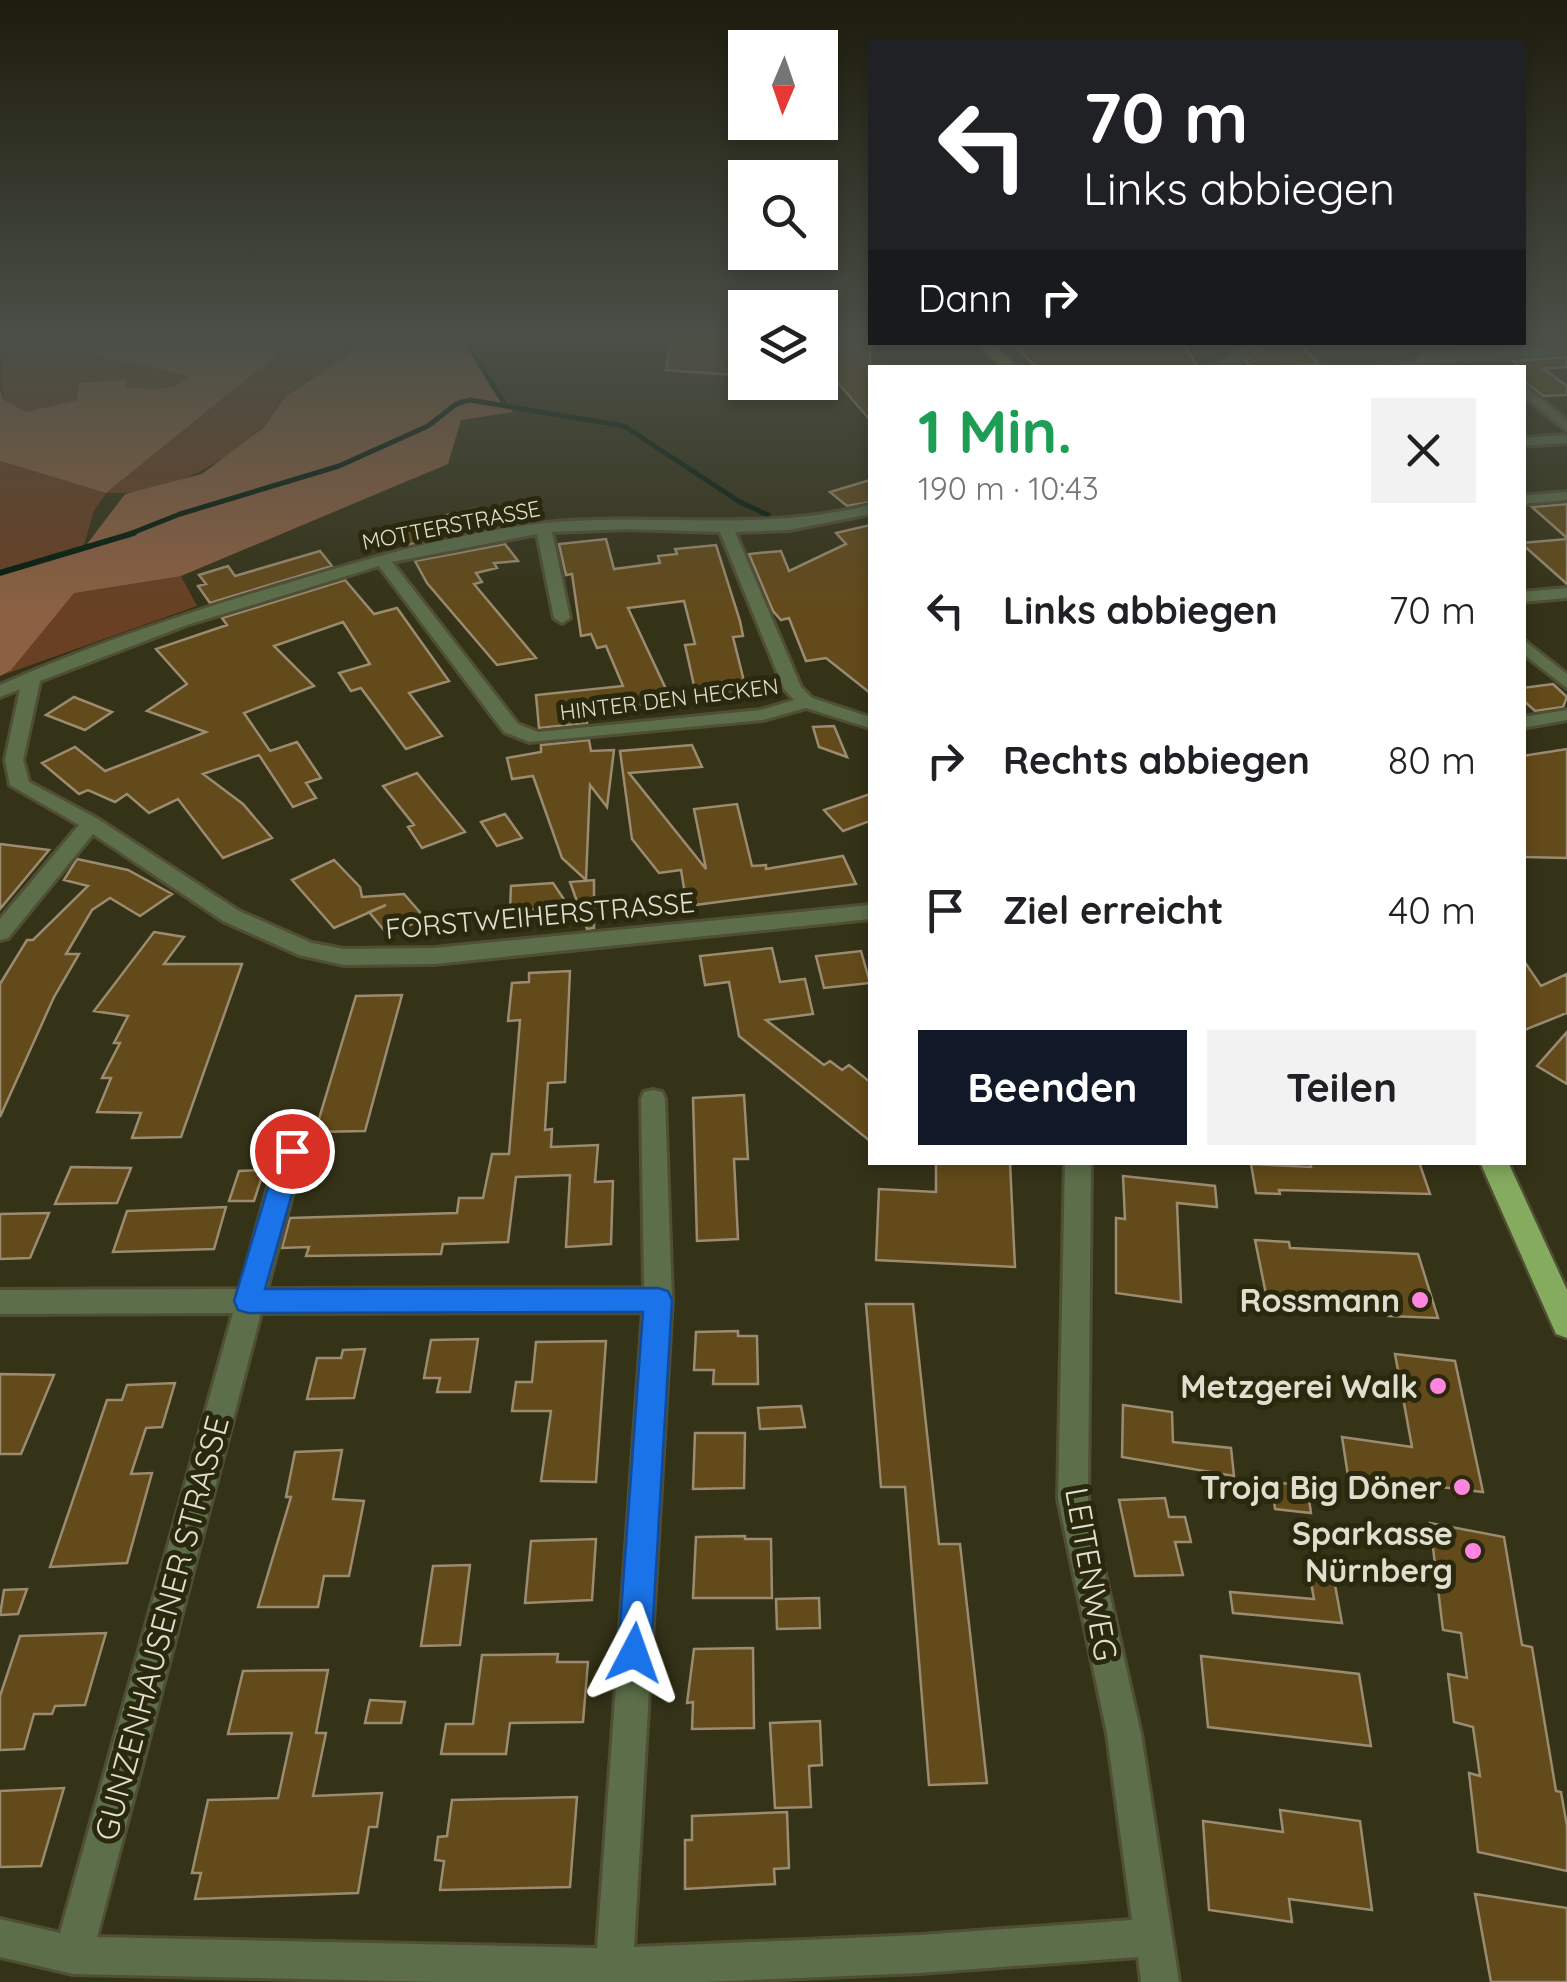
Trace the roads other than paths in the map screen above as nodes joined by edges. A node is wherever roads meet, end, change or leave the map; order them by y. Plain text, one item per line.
1 (1567, 440) edge
2 (1526, 442) edge
3 (1567, 496) edge
4 (1526, 500) edge
5 (868, 509) edge
6 (544, 528) junction
7 (728, 530) junction
8 (382, 560) junction
9 (1567, 593) edge
10 (1526, 598) edge
11 (562, 618) dead end
12 (1526, 647) edge
13 (32, 678) junction
14 (1567, 683) edge
15 (0, 692) edge
16 (806, 702) junction
17 (1567, 716) edge
18 (1526, 721) edge
19 (868, 722) edge
20 (10, 787) edge
21 (91, 823) junction
22 (868, 912) edge
23 (0, 933) edge
24 (653, 1099) dead end
25 (292, 1151) dead end
26 (1078, 1165) edge
27 (1496, 1165) edge
28 (1558, 1283) edge
29 (658, 1300) junction
30 (248, 1301) junction
31 (0, 1302) edge
32 (1567, 1324) edge
33 (1156, 1936) junction
34 (0, 1938) edge
35 (73, 1955) junction
36 (614, 1967) junction
37 (1160, 1982) edge

1 - 2 street
3 - 4 street
5 - 7 street, MOTTERSTRASSE
6 - 7 street, MOTTERSTRASSE
6 - 8 street, MOTTERSTRASSE
6 - 11 street
7 - 16 street
8 - 13 street, MOTTERSTRASSE
8 - 16 street, HINTER DEN HECKEN
9 - 10 street
12 - 14 street
13 - 15 street, MOTTERSTRASSE
13 - 20 street, FORSTWEIHERSTRASSE
16 - 19 street
17 - 18 street
20 - 21 street, FORSTWEIHERSTRASSE
21 - 22 street, FORSTWEIHERSTRASSE
21 - 23 street
24 - 29 street
25 - 30 street, GUNZENHAUSENER STRASSE
26 - 33 street, LEITENWEG
27 - 28 main road
28 - 32 main road
29 - 30 street
29 - 36 street
30 - 31 street
30 - 35 street, GUNZENHAUSENER STRASSE
33 - 36 street
33 - 37 street, LEITENWEG
34 - 35 street
35 - 36 street

